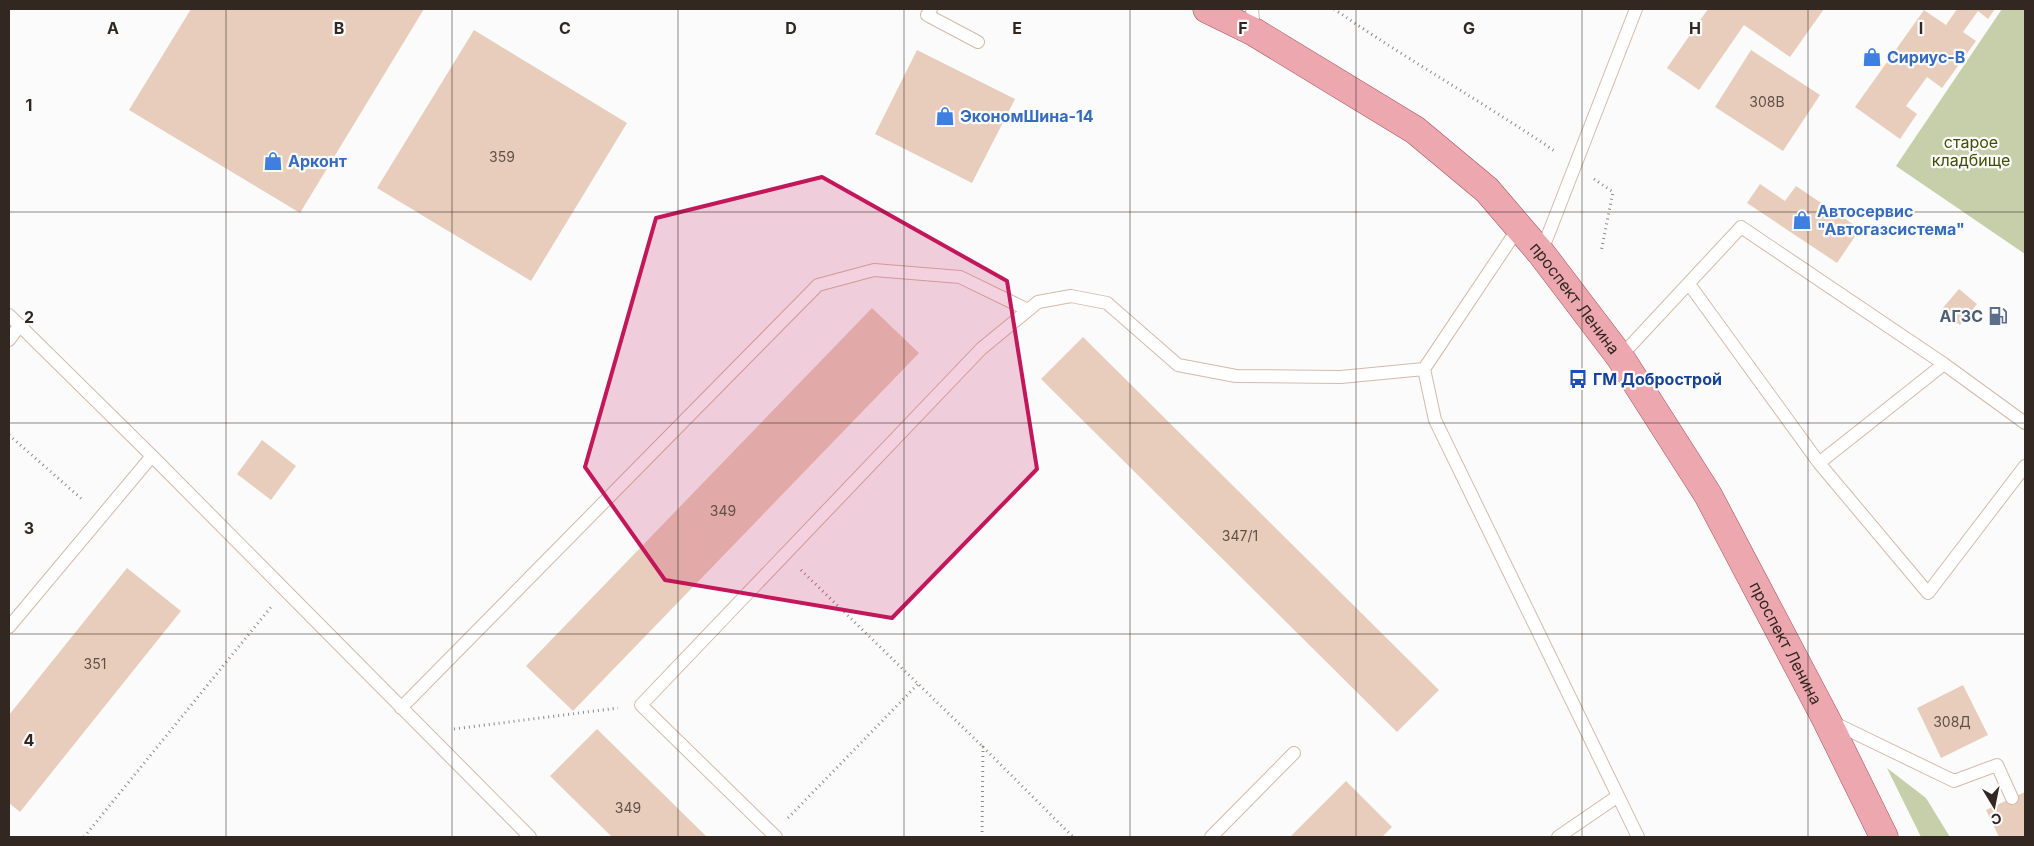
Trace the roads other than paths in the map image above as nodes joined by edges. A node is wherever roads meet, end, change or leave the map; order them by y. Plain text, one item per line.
1 (931, 9) edge
2 (1207, 9) edge
3 (1636, 9) edge
4 (1253, 20) edge
5 (978, 42) dead end
6 (1519, 227) junction
7 (1541, 253) junction
8 (1689, 284) junction
9 (1028, 310) junction
10 (9, 314) edge
11 (20, 325) junction
12 (9, 340) edge
13 (1620, 357) junction
14 (1944, 364) junction
15 (1424, 369) junction
16 (2025, 423) edge
17 (152, 456) junction
18 (1819, 462) junction
19 (2025, 466) edge
20 (9, 627) edge
21 (401, 708) junction
22 (1826, 719) junction
23 (1294, 753) dead end
24 (1618, 796) junction
25 (2012, 798) dead end
26 (774, 835) edge
27 (530, 837) edge
28 (1211, 837) edge
29 (1558, 837) edge
30 (1638, 837) edge
31 (1884, 837) edge

1 - 5 lane
2 - 4 main road, проспект Ленина
3 - 7 lane
4 - 6 main road, проспект Ленина
6 - 7 main road, проспект Ленина
6 - 15 lane
7 - 13 main road, проспект Ленина
8 - 13 lane
8 - 14 lane
8 - 18 lane
9 - 15 lane
9 - 21 lane
9 - 26 lane
10 - 11 lane
11 - 12 lane
11 - 17 lane
13 - 22 main road, проспект Ленина
14 - 16 lane
14 - 18 lane
15 - 24 lane
17 - 20 lane
17 - 21 lane
18 - 19 lane
21 - 27 lane
22 - 25 lane
22 - 31 main road, проспект Ленина
23 - 28 lane
24 - 29 lane
24 - 30 lane

